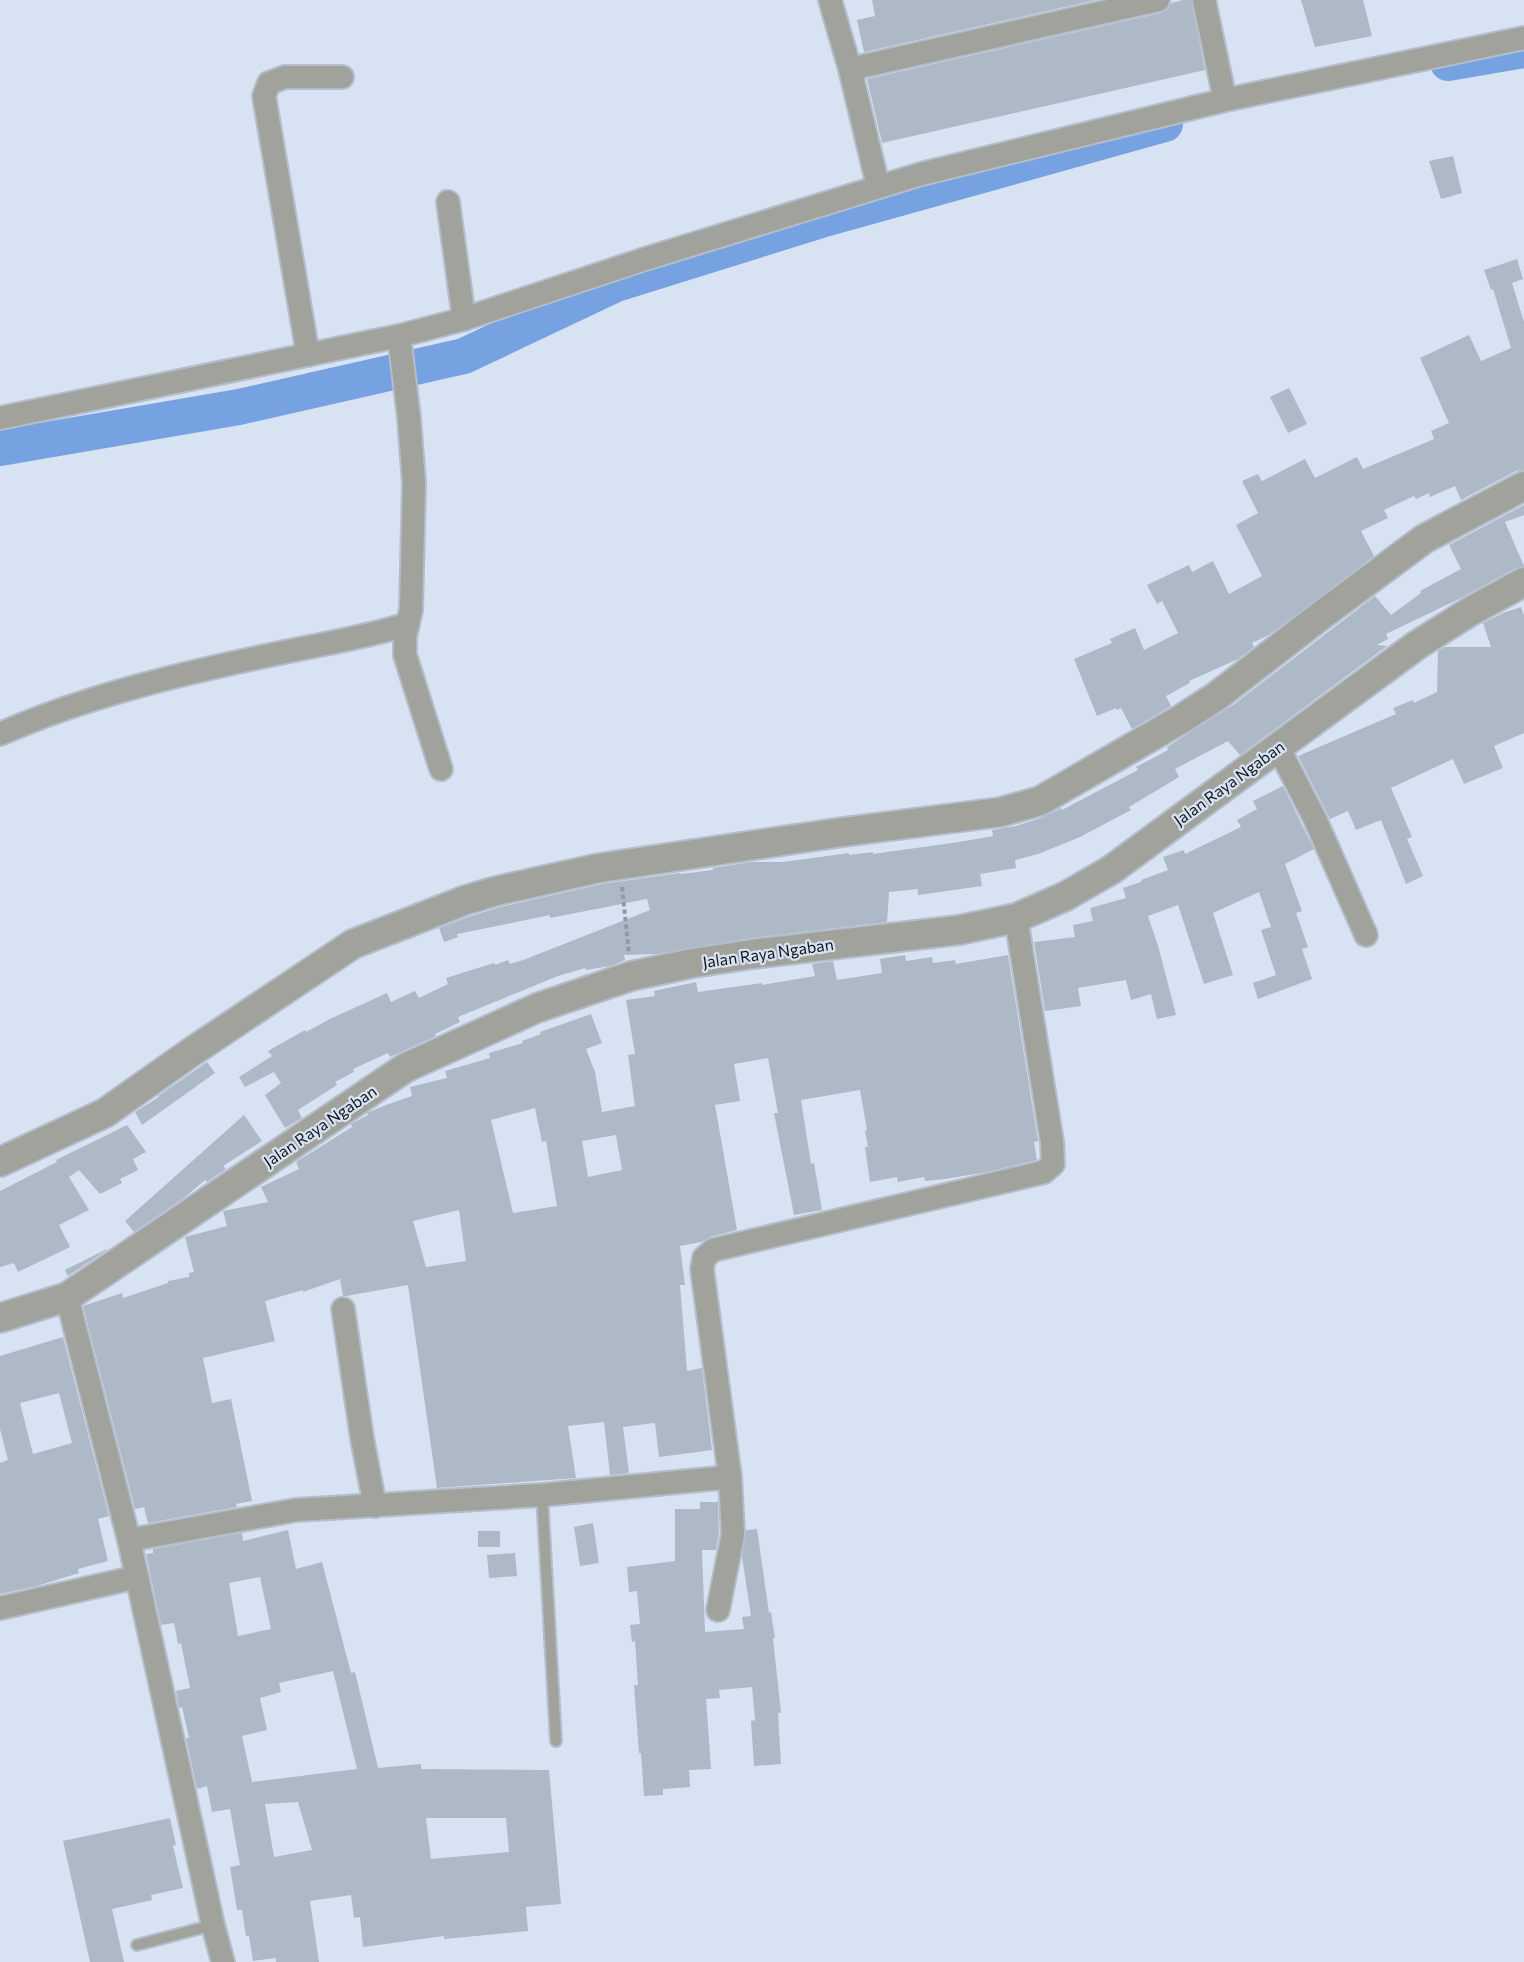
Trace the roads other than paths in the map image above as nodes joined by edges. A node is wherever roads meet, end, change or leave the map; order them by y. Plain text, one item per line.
1 (830, 0) edge
2 (1158, 0) edge
3 (1204, 0) edge
4 (1524, 38) edge
5 (850, 69) junction
6 (342, 77) dead end
7 (1225, 100) junction
8 (878, 186) junction
9 (448, 202) dead end
10 (464, 319) junction
11 (399, 336) junction
12 (308, 355) junction
13 (0, 418) edge
14 (1524, 486) edge
15 (1524, 582) edge
16 (408, 624) junction
17 (0, 734) edge
18 (1278, 747) junction
19 (441, 769) dead end
20 (1016, 918) junction
21 (1366, 935) dead end
22 (0, 1162) edge
23 (67, 1297) junction
24 (344, 1308) dead end
25 (0, 1318) edge
26 (730, 1477) junction
27 (542, 1495) junction
28 (375, 1506) junction
29 (129, 1540) junction
30 (137, 1577) junction
31 (0, 1608) edge
32 (717, 1610) dead end
33 (556, 1741) dead end
34 (213, 1925) junction
35 (137, 1945) dead end
36 (223, 1962) edge

1 - 5 street
2 - 5 street
3 - 7 street
4 - 7 street
5 - 8 street
6 - 12 street
7 - 8 street
8 - 10 street
9 - 10 street
10 - 11 street
11 - 12 street
11 - 16 street
12 - 13 street
14 - 22 street
15 - 18 street, Jalan Raya Ngaban
16 - 17 street
16 - 19 street
18 - 20 street, Jalan Raya Ngaban
18 - 21 street
20 - 23 street, Jalan Raya Ngaban
20 - 26 street
23 - 25 street, Jalan Raya Ngaban
23 - 29 street
24 - 28 street
26 - 27 street
26 - 32 street
27 - 28 street
27 - 33 lane
28 - 29 street
29 - 30 street
30 - 31 street
30 - 34 street
34 - 35 lane
34 - 36 street

